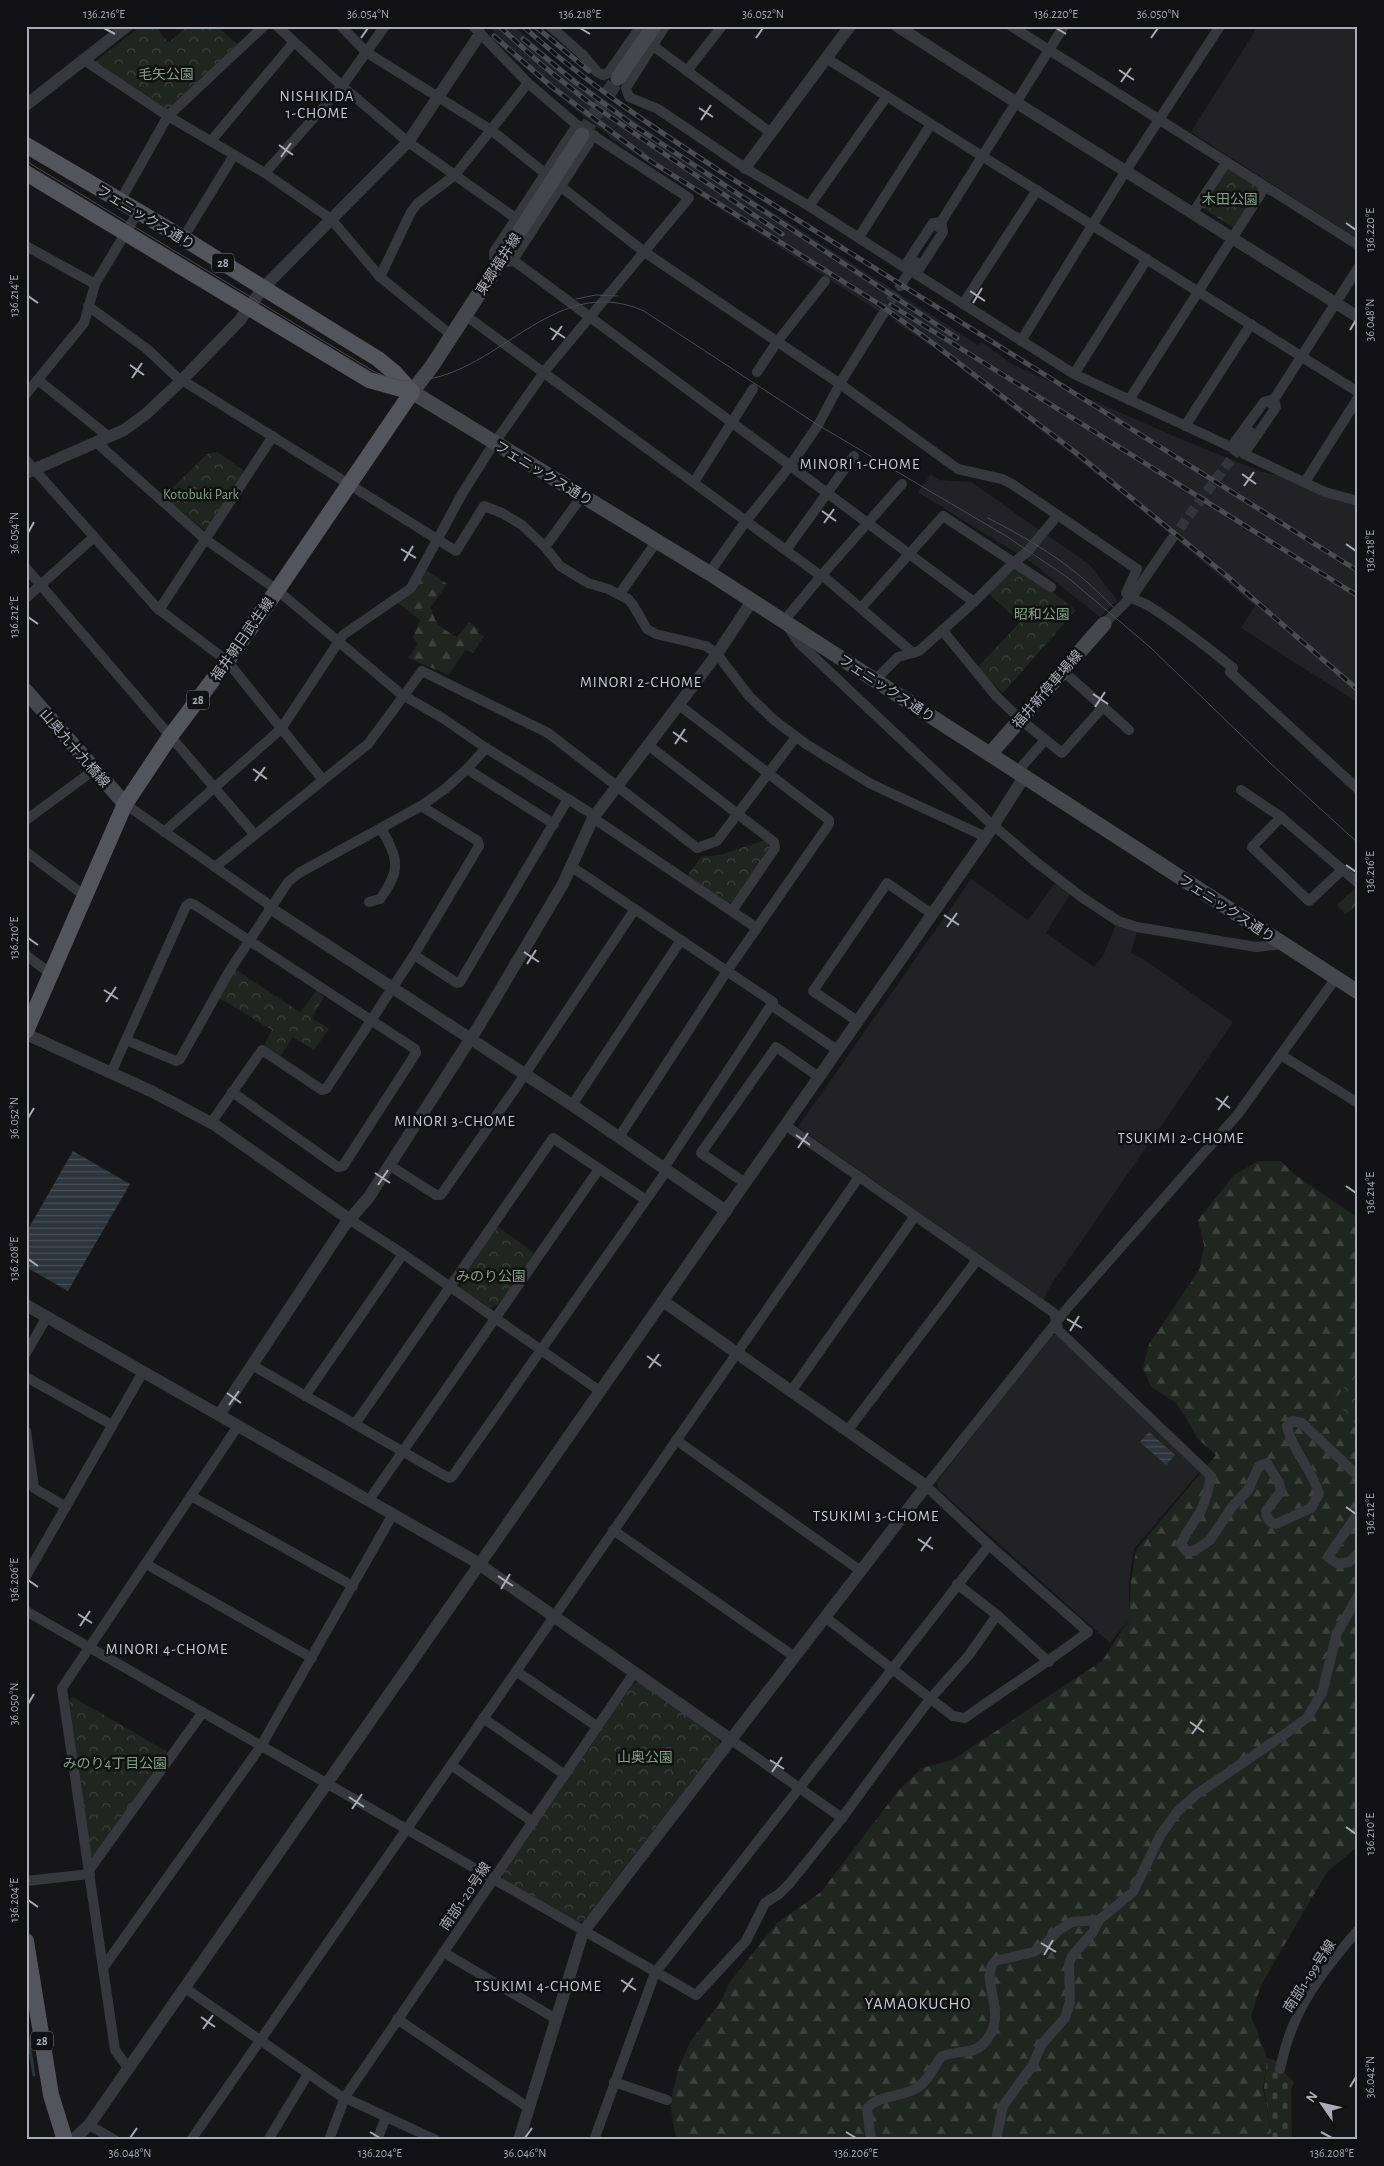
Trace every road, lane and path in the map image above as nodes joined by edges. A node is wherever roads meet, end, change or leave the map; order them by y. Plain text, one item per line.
1 (127, 26) edge
2 (264, 26) edge
3 (277, 26) edge
4 (340, 26) edge
5 (385, 26) edge
6 (654, 26) edge
7 (665, 26) edge
8 (722, 26) edge
9 (850, 26) edge
10 (897, 26) edge
11 (1011, 26) edge
12 (1064, 26) edge
13 (636, 28) edge
14 (1215, 28) edge
15 (557, 29) edge
16 (476, 30) edge
17 (294, 42) junction
18 (652, 45) junction
19 (1049, 50) junction
20 (366, 52) junction
21 (826, 58) junction
22 (84, 60) junction
23 (687, 70) junction
24 (618, 78) tunnel mouth
25 (528, 83) junction
26 (342, 86) junction
27 (887, 96) junction
28 (438, 97) junction
29 (1016, 104) junction
30 (26, 105) edge
31 (168, 116) junction
32 (1158, 121) junction
33 (931, 124) junction
34 (491, 130) junction
35 (584, 132) junction
36 (771, 133) junction
37 (211, 141) junction
38 (408, 142) junction
39 (26, 145) edge
40 (234, 155) junction
41 (983, 156) junction
42 (1226, 163) junction
43 (745, 168) junction
44 (1125, 172) junction
45 (26, 173) edge
46 (265, 173) junction
47 (546, 174) junction
48 (455, 175) junction
49 (560, 186) junction
50 (1265, 187) junction
51 (1037, 190) junction
52 (120, 201) junction
53 (809, 206) junction
54 (138, 212) junction
55 (1192, 214) junction
56 (331, 219) junction
57 (516, 219) junction
58 (941, 222) junction
59 (1093, 225) junction
60 (127, 233) junction
61 (859, 237) junction
62 (183, 238) junction
63 (1232, 238) junction
64 (1358, 245) edge
65 (26, 246) edge
66 (643, 251) junction
67 (1147, 259) junction
68 (513, 260) junction
69 (496, 268) junction
70 (1358, 268) edge
71 (380, 276) junction
72 (825, 281) dead end
73 (95, 284) junction
74 (900, 286) tunnel mouth
75 (263, 288) junction
76 (1198, 291) junction
77 (963, 304) junction
78 (1336, 304) junction
79 (88, 306) junction
80 (250, 308) junction
81 (883, 314) tunnel mouth
82 (465, 315) junction
83 (590, 316) junction
84 (1358, 317) edge
85 (1251, 324) junction
86 (451, 336) junction
87 (1021, 341) junction
88 (778, 342) junction
89 (1301, 356) junction
90 (544, 372) junction
91 (758, 372) dead end
92 (1074, 374) junction
93 (38, 380) junction
94 (181, 380) junction
95 (840, 384) junction
96 (753, 388) dead end
97 (412, 392) junction
98 (1358, 392) edge
99 (26, 394) edge
100 (1358, 398) edge
101 (1274, 399) junction
102 (1129, 400) junction
103 (731, 422) junction
104 (1185, 426) junction
105 (273, 436) junction
106 (109, 437) junction
107 (494, 442) junction
108 (97, 443) junction
109 (1237, 451) tunnel mouth
110 (854, 456) dead end
111 (790, 466) junction
112 (29, 467) edge
113 (694, 482) junction
114 (1305, 482) junction
115 (350, 484) junction
116 (902, 484) dead end
117 (827, 494) junction
118 (582, 496) junction
119 (1358, 501) edge
120 (1058, 515) junction
121 (746, 521) junction
122 (867, 523) junction
123 (94, 537) junction
124 (205, 539) junction
125 (438, 540) junction
126 (1171, 540) tunnel mouth
127 (657, 541) junction
128 (545, 546) junction
129 (786, 550) junction
130 (909, 554) junction
131 (1013, 563) junction
132 (26, 568) edge
133 (709, 573) junction
134 (821, 575) junction
135 (41, 586) junction
136 (1051, 587) dead end
137 (277, 590) junction
138 (619, 595) junction
139 (26, 598) edge
140 (1129, 598) junction
141 (752, 601) junction
142 (974, 602) junction
143 (861, 608) junction
144 (159, 610) junction
145 (784, 621) junction
146 (1104, 624) joint
147 (942, 630) junction
148 (339, 641) junction
149 (913, 653) junction
150 (717, 654) junction
151 (227, 661) junction
152 (1063, 671) junction
153 (875, 680) junction
154 (26, 691) edge
155 (405, 696) junction
156 (679, 705) junction
157 (1103, 707) junction
158 (1020, 720) junction
159 (281, 729) junction
160 (1128, 730) dead end
161 (796, 737) junction
162 (170, 738) junction
163 (1045, 740) junction
164 (648, 745) junction
165 (486, 748) junction
166 (990, 754) junction
167 (467, 769) junction
168 (94, 770) junction
169 (768, 774) junction
170 (1020, 775) junction
171 (323, 780) junction
172 (617, 786) junction
173 (214, 788) junction
174 (1358, 789) edge
175 (1241, 790) dead end
176 (568, 799) junction
177 (125, 804) junction
178 (421, 806) junction
179 (737, 814) junction
180 (594, 817) junction
181 (1281, 818) junction
182 (26, 820) edge
183 (554, 824) junction
184 (994, 825) junction
185 (381, 828) junction
186 (164, 832) junction
187 (255, 835) junction
188 (986, 837) junction
189 (26, 852) edge
190 (215, 867) junction
191 (572, 867) junction
192 (1342, 870) junction
193 (1358, 883) edge
194 (85, 896) junction
195 (369, 902) dead end
196 (270, 907) junction
197 (635, 909) junction
198 (732, 911) junction
199 (932, 914) junction
200 (757, 928) junction
201 (681, 940) junction
202 (249, 941) junction
203 (1283, 944) junction
204 (26, 955) edge
205 (414, 955) junction
206 (727, 971) junction
207 (51, 974) junction
208 (1336, 978) junction
209 (393, 988) junction
210 (1357, 991) edge
211 (771, 1005) junction
212 (371, 1020) junction
213 (857, 1021) junction
214 (26, 1032) edge
215 (471, 1039) junction
216 (126, 1040) junction
217 (837, 1050) junction
218 (1281, 1054) junction
219 (111, 1073) junction
220 (525, 1074) junction
221 (819, 1077) junction
222 (232, 1092) junction
223 (1358, 1103) edge
224 (572, 1105) junction
225 (211, 1123) junction
226 (785, 1125) junction
227 (618, 1136) junction
228 (389, 1165) junction
229 (599, 1169) junction
230 (665, 1169) junction
231 (858, 1177) junction
232 (745, 1183) junction
233 (646, 1200) junction
234 (726, 1210) junction
235 (915, 1216) junction
236 (349, 1219) junction
237 (403, 1254) junction
238 (977, 1260) junction
239 (450, 1286) junction
240 (663, 1301) junction
241 (26, 1305) edge
242 (47, 1317) junction
243 (496, 1318) junction
244 (1056, 1321) junction
245 (542, 1351) junction
246 (738, 1352) junction
247 (26, 1353) edge
248 (252, 1365) junction
249 (143, 1372) junction
250 (26, 1377) edge
251 (792, 1390) junction
252 (600, 1391) junction
253 (306, 1396) junction
254 (219, 1415) junction
255 (355, 1424) junction
256 (112, 1425) junction
257 (238, 1426) junction
258 (848, 1430) junction
259 (26, 1431) edge
260 (676, 1440) junction
261 (402, 1451) junction
262 (1358, 1476) edge
263 (926, 1486) junction
264 (191, 1496) junction
265 (369, 1500) junction
266 (66, 1506) junction
267 (1358, 1513) edge
268 (393, 1514) junction
269 (613, 1530) junction
270 (989, 1545) junction
271 (1358, 1554) edge
272 (146, 1564) junction
273 (481, 1564) junction
274 (861, 1570) junction
275 (26, 1576) edge
276 (957, 1584) junction
277 (353, 1586) junction
278 (1358, 1596) edge
279 (26, 1611) edge
280 (997, 1615) junction
281 (554, 1617) junction
282 (825, 1618) junction
283 (90, 1647) junction
284 (795, 1657) junction
285 (312, 1658) junction
286 (1049, 1662) junction
287 (892, 1668) junction
288 (516, 1671) junction
289 (634, 1673) junction
290 (930, 1699) junction
291 (204, 1712) junction
292 (483, 1718) junction
293 (598, 1727) junction
294 (730, 1739) junction
295 (261, 1746) junction
296 (450, 1765) junction
297 (565, 1775) junction
298 (327, 1784) junction
299 (798, 1788) junction
300 (842, 1818) junction
301 (533, 1822) junction
302 (406, 1830) junction
303 (90, 1872) junction
304 (492, 1879) junction
305 (26, 1881) edge
306 (1099, 1920) junction
307 (1358, 1930) edge
308 (583, 1932) junction
309 (26, 1941) edge
310 (443, 1952) junction
311 (103, 1968) junction
312 (655, 1973) junction
313 (185, 1988) junction
314 (398, 2019) junction
315 (556, 2020) junction
316 (259, 2041) junction
317 (128, 2068) junction
318 (1280, 2069) dead end
319 (308, 2074) junction
320 (614, 2082) junction
321 (345, 2096) junction
322 (667, 2100) dead end
323 (529, 2108) junction
324 (386, 2117) junction
325 (89, 2125) junction
326 (419, 2136) edge
327 (65, 2140) edge
328 (73, 2140) edge
329 (115, 2140) edge
330 (191, 2140) edge
331 (268, 2140) edge
332 (329, 2140) edge
333 (377, 2140) edge
334 (436, 2140) edge
335 (519, 2140) edge
336 (594, 2140) edge
337 (871, 2140) edge
338 (996, 2140) edge

1 - 22 street
2 - 31 street
3 - 17 street
4 - 20 street
5 - 20 street
6 - 24 main road
7 - 18 street
8 - 23 street
9 - 21 street
10 - 29 street
11 - 19 street
12 - 19 street
13 - 15 street
14 - 32 street
16 - 25 street
16 - 28 street
17 - 26 street
17 - 37 street
18 - 23 street
18 - 43 street
19 - 29 street
19 - 32 street
20 - 26 street
20 - 28 street
21 - 27 street
21 - 36 street
22 - 30 street
22 - 31 street
23 - 36 street
25 - 34 street
25 - 35 street
26 - 38 street
26 - 46 street
27 - 33 street
27 - 53 street
28 - 34 street
28 - 38 street
29 - 41 street
29 - 44 street
31 - 37 street
31 - 52 street
32 - 42 street
32 - 44 street
33 - 41 street
33 - 61 street
34 - 47 street
34 - 48 street
35 - 47 street
35 - 49 street
35 - 66 street
35 - 69 main road, 東郷福井線
36 - 43 street
37 - 40 street
38 - 48 street
38 - 56 street
39 - 52 main road, フェニックス通り / 28
40 - 46 street
40 - 62 street
41 - 51 street
41 - 58 street
42 - 50 street
42 - 55 street
43 - 53 street
44 - 55 street
44 - 59 street
45 - 60 main road, フェニックス通り / 28
46 - 56 street
47 - 57 street
48 - 57 street
48 - 71 street
49 - 66 street
49 - 68 street
50 - 63 street
50 - 64 street
51 - 59 street
51 - 77 street
52 - 54 main road, フェニックス通り / 28
53 - 61 street
54 - 60 street
54 - 62 main road, フェニックス通り / 28
55 - 63 street
56 - 71 street
56 - 75 street
57 - 69 street
58 - 61 street
58 - 74 street
58 - 77 street
59 - 67 street
59 - 87 street
60 - 73 street
60 - 80 main road, フェニックス通り / 28
62 - 75 main road, フェニックス通り / 28
63 - 76 street
63 - 78 street
65 - 73 street
66 - 83 street
66 - 88 street
67 - 76 street
67 - 92 street
68 - 69 street
68 - 83 street
69 - 82 main road, 東郷福井線
70 - 78 street
71 - 86 street
72 - 88 street
73 - 79 street
75 - 80 street
75 - 97 main road, フェニックス通り / 28
76 - 85 street
76 - 102 street
77 - 87 street
78 - 84 street
78 - 89 street
79 - 93 street
79 - 94 street
80 - 94 street
80 - 97 main road, フェニックス通り / 28
81 - 95 street
82 - 86 main road, 東郷福井線
82 - 90 street
83 - 90 street
83 - 103 street
85 - 89 street
85 - 104 street
86 - 97 main road, 東郷福井線
87 - 92 street
88 - 91 street
88 - 95 street
89 - 98 street
89 - 101 street
90 - 107 street
90 - 113 street
92 - 102 street
93 - 99 street
93 - 106 street
94 - 105 street
94 - 106 street
95 - 111 street
95 - 120 street
96 - 103 street
97 - 107 main road, フェニックス通り
97 - 115 main road, 福井朝日武生線 / 28
100 - 114 street
101 - 104 street
101 - 109 street
101 - 114 street
102 - 104 street
103 - 111 street
103 - 113 street
105 - 115 street
105 - 124 street
106 - 108 street
107 - 118 main road, フェニックス通り
107 - 125 street
108 - 112 street
108 - 124 street
110 - 117 street
111 - 117 street
111 - 121 street
112 - 123 street
113 - 121 street
114 - 119 street
115 - 125 street
115 - 137 main road, 福井朝日武生線 / 28
116 - 122 street
117 - 122 street
117 - 129 street
118 - 127 main road, フェニックス通り
118 - 128 street
120 - 131 street
120 - 140 street
121 - 129 street
121 - 133 street
122 - 130 street
122 - 134 street
123 - 135 street
123 - 144 street
124 - 137 street
124 - 144 street
125 - 128 street
125 - 148 street
126 - 140 street
127 - 133 main road, フェニックス通り
127 - 138 street
128 - 138 street
129 - 134 street
130 - 131 street
130 - 142 street
130 - 143 street
131 - 136 street
131 - 142 street
132 - 135 street
133 - 141 main road, フェニックス通り
134 - 143 street
134 - 145 street
135 - 139 street
135 - 162 street
137 - 148 street
137 - 151 main road, 福井朝日武生線 / 28
138 - 150 street
140 - 146 street
140 - 174 street
141 - 145 main road, フェニックス通り
141 - 150 street
142 - 147 street
143 - 149 street
144 - 151 street
145 - 153 main road, フェニックス通り
145 - 184 street
146 - 152 main road, 福井新停車場線
147 - 149 street
147 - 158 street
148 - 155 street
148 - 159 street
149 - 153 street
150 - 156 street
150 - 161 street
151 - 159 street
151 - 162 main road, 福井朝日武生線 / 28
152 - 157 street
152 - 158 main road, 福井新停車場線
153 - 166 main road, フェニックス通り
154 - 168 main road, 山奥九十九橋線
155 - 165 street
155 - 171 street
155 - 172 street
156 - 164 street
156 - 169 street
157 - 160 street
157 - 163 street
158 - 163 street
158 - 166 main road, 福井新停車場線
159 - 171 street
159 - 173 street
161 - 169 street
161 - 188 street
162 - 173 street
162 - 177 main road, 福井朝日武生線 / 28
163 - 170 street
164 - 172 street
164 - 179 street
165 - 167 street
165 - 176 street
166 - 170 main road, フェニックス通り
167 - 178 street
167 - 183 street
168 - 177 main road, 山奥九十九橋線
168 - 182 street
169 - 179 street
169 - 200 street
170 - 184 street
170 - 203 main road, フェニックス通り
171 - 187 street
172 - 179 street
172 - 180 street
173 - 186 street
173 - 187 street
175 - 181 street
176 - 180 street
176 - 183 street
177 - 186 street
177 - 194 main road, 福井朝日武生線 / 28
178 - 185 street
178 - 205 street
179 - 198 street
180 - 191 street
180 - 198 street
181 - 192 street
181 - 192 street
183 - 205 street
184 - 188 street
184 - 203 street
185 - 195 street
185 - 196 street
186 - 190 street
187 - 190 street
188 - 199 street
189 - 194 street
190 - 196 street
191 - 197 street
191 - 215 street
192 - 193 street
194 - 207 main road, 福井朝日武生線 / 28
196 - 202 street
196 - 209 street
197 - 201 street
197 - 220 street
198 - 200 street
199 - 213 street
199 - 213 street
200 - 206 street
201 - 206 street
201 - 224 street
202 - 212 street
202 - 216 street
202 - 216 street
203 - 208 main road, フェニックス通り
204 - 207 street
205 - 209 street
206 - 211 street
206 - 227 street
207 - 214 main road, 福井朝日武生線 / 28
208 - 210 main road, フェニックス通り
208 - 218 street
209 - 212 street
209 - 215 street
211 - 217 street
211 - 230 street
212 - 222 street
212 - 222 street
213 - 217 street
214 - 219 street
215 - 220 street
215 - 228 street
216 - 219 street
217 - 221 street
218 - 223 street
218 - 244 street
219 - 225 street
220 - 224 street
220 - 228 street
221 - 226 street
221 - 232 street
222 - 225 street
224 - 227 street
225 - 236 street
226 - 231 street
226 - 232 street
227 - 230 street
228 - 236 street
229 - 233 street
229 - 239 street
229 - 243 street
230 - 233 street
230 - 234 street
231 - 235 street
231 - 246 street
232 - 234 street
233 - 245 street
234 - 240 street
235 - 238 street
235 - 251 street
236 - 237 street
236 - 248 street
237 - 239 street
237 - 253 street
238 - 244 street
238 - 258 street
239 - 243 street
239 - 255 street
240 - 246 street
240 - 252 street
241 - 242 street
242 - 247 street
242 - 249 street
243 - 245 street
243 - 261 street
244 - 262 street
244 - 263 street
245 - 252 street
245 - 261 street
246 - 251 street
246 - 260 street
248 - 253 street
248 - 254 street
249 - 254 street
249 - 256 street
250 - 256 street
251 - 258 street
252 - 273 street
253 - 255 street
254 - 257 street
255 - 261 street
256 - 266 street
257 - 264 street
257 - 265 street
258 - 263 street
259 - 266 street
260 - 269 street
260 - 274 street
261 - 265 street
263 - 270 street
263 - 274 street
264 - 272 street
264 - 277 street
265 - 268 street
266 - 275 street
267 - 271 street
268 - 273 street
268 - 277 street
269 - 281 street
269 - 284 street
270 - 276 street
270 - 286 street
272 - 283 street
272 - 285 street
273 - 281 street
273 - 298 street
274 - 282 street
276 - 280 street
276 - 287 street
277 - 285 street
278 - 306 street
279 - 283 street
280 - 286 street
280 - 290 street
281 - 288 street
281 - 289 street
282 - 284 street
282 - 287 street
283 - 291 street
283 - 303 street
284 - 294 street
285 - 295 street
286 - 290 street
287 - 290 street
287 - 299 street
288 - 292 street
288 - 293 street
289 - 293 street, 南部1-20号線
289 - 294 street
290 - 300 street
291 - 295 street
291 - 303 street
292 - 296 street
292 - 297 street
293 - 297 street, 南部1-20号線
294 - 299 street
294 - 308 street
295 - 298 street
295 - 311 street
296 - 301 street
296 - 302 street
297 - 301 street, 南部1-20号線
298 - 302 street
298 - 313 street
299 - 300 street
299 - 312 street
300 - 312 street
301 - 304 street, 南部1-20号線
302 - 304 street
302 - 316 street
303 - 305 street
303 - 311 street
304 - 308 street
304 - 310 street, 南部1-20号線
306 - 337 street
306 - 338 street
307 - 318 street, 南部1-199号線
308 - 312 street
308 - 315 street
309 - 327 main road, 28
310 - 314 street, 南部1-20号線
310 - 315 street
311 - 317 street
312 - 320 street
313 - 316 street
313 - 317 street
314 - 321 street, 南部1-20号線
314 - 323 street
315 - 323 street
316 - 319 street
316 - 330 street
317 - 325 street
319 - 321 street
319 - 331 street
320 - 322 street
320 - 336 street
321 - 324 street
321 - 332 street, 南部1-20号線
323 - 335 street
324 - 326 street
324 - 333 street
325 - 328 street
325 - 329 street
326 - 334 street

